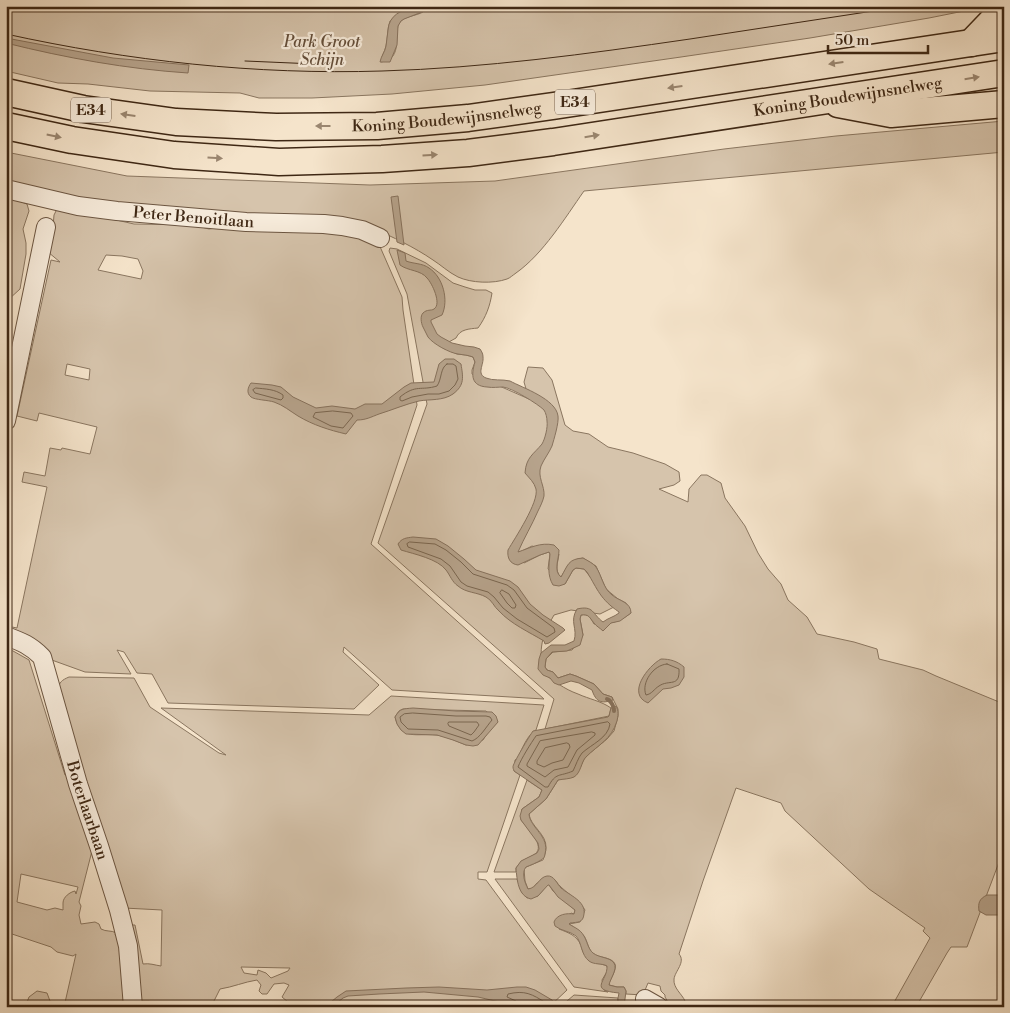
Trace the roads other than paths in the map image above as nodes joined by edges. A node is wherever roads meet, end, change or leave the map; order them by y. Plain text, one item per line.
1 (1004, 17) edge
2 (1004, 38) edge
3 (971, 43) junction
4 (1004, 73) edge
5 (6, 92) edge
6 (820, 100) junction
7 (1004, 104) edge
8 (6, 126) edge
9 (6, 189) edge
10 (46, 227) dead end
11 (380, 238) dead end
12 (6, 420) edge
13 (6, 636) edge
14 (133, 1007) edge

1 - 3 highway
2 - 3 highway, Koning Boudewijnsnelweg / E34
3 -> 5 highway, Koning Boudewijnsnelweg / E34
6 -> 4 highway, Koning Boudewijnsnelweg / E34
6 - 7 highway
8 -> 6 highway, Koning Boudewijnsnelweg / E34
9 - 11 street, Peter Benoitlaan
10 - 12 street
13 - 14 street, Boterlaarbaan

